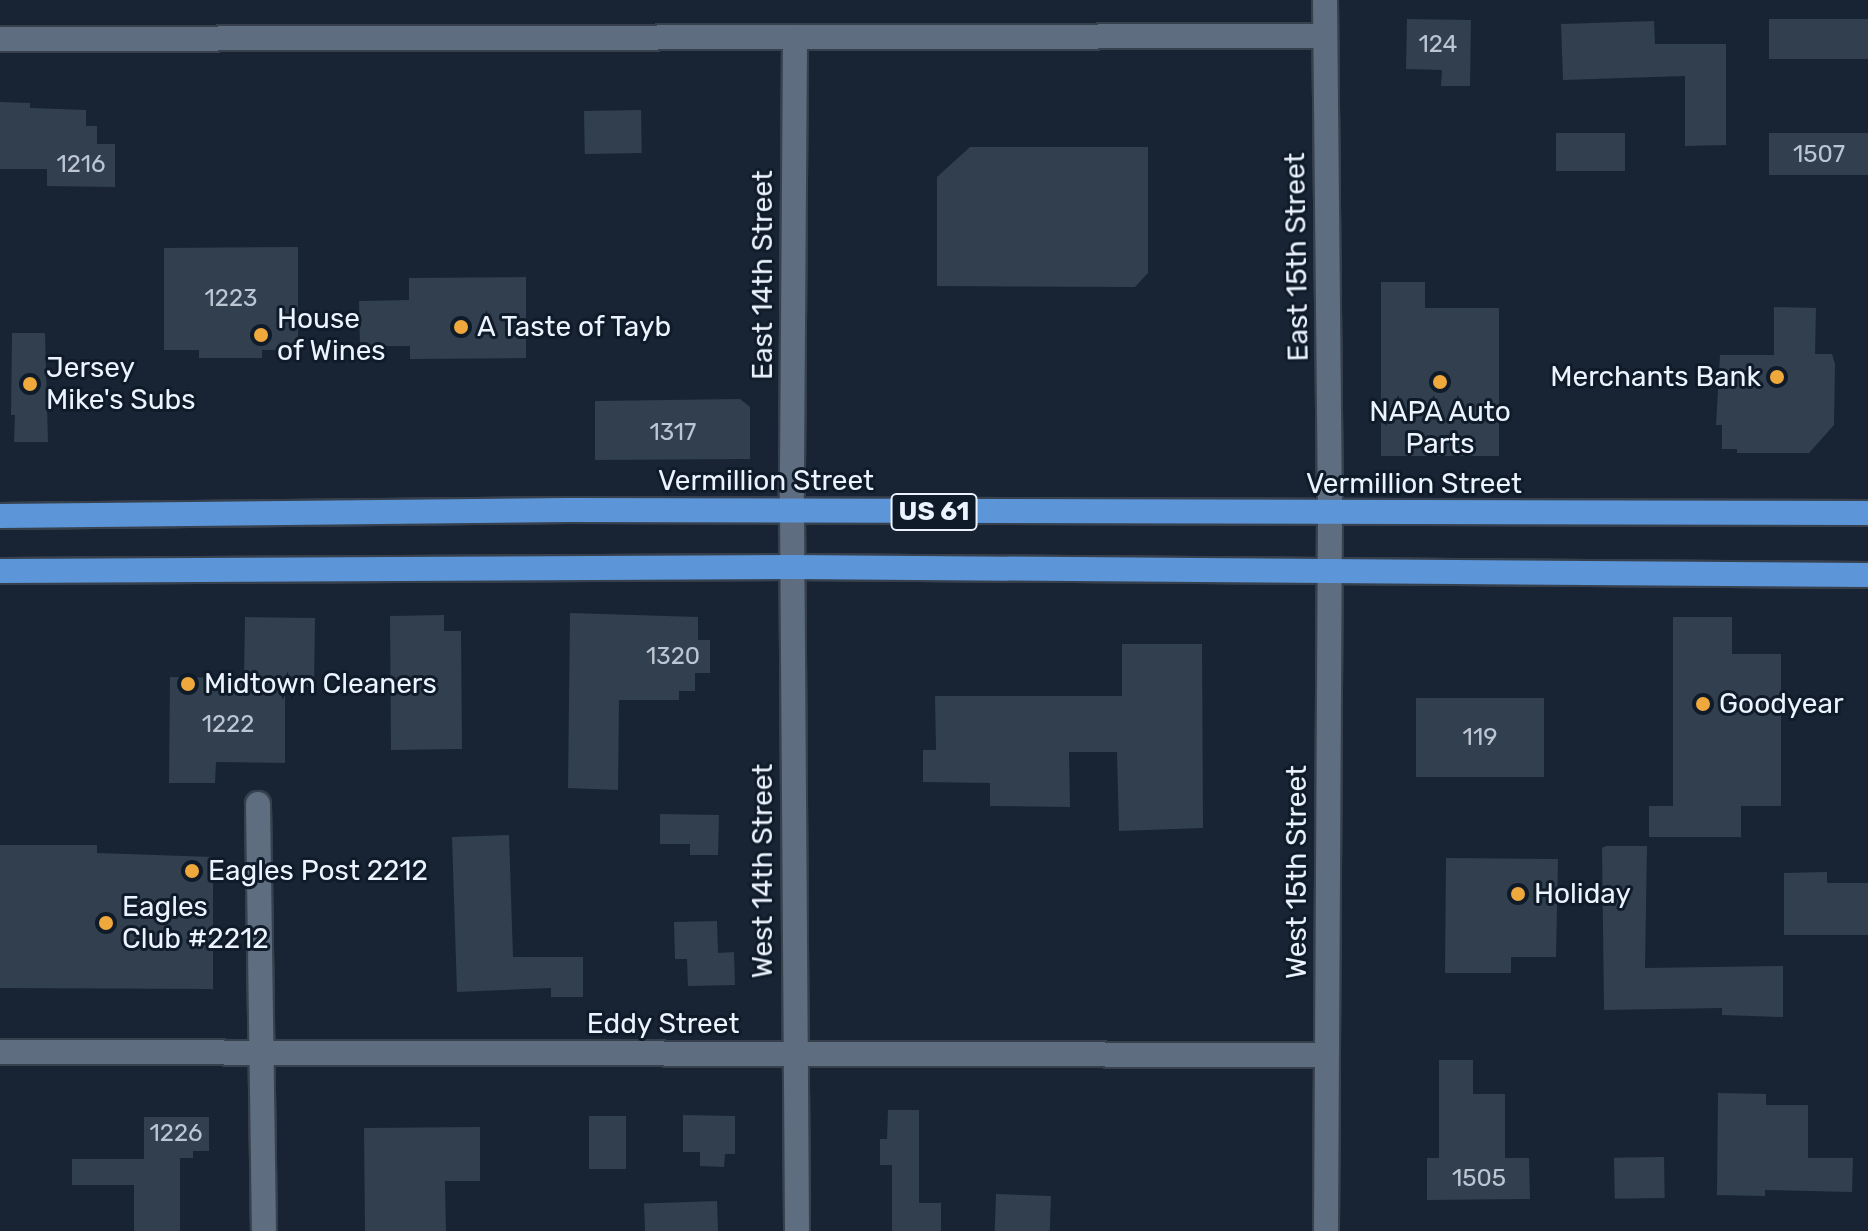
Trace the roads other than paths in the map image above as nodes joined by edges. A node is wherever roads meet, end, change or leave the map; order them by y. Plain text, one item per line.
1 (1325, 0) edge
2 (1325, 36) junction
3 (0, 39) edge
4 (795, 40) junction
5 (792, 511) junction
6 (1868, 513) edge
7 (1330, 514) junction
8 (0, 516) edge
9 (792, 567) junction
10 (1330, 570) junction
11 (0, 571) edge
12 (1868, 575) edge
13 (258, 804) dead end
14 (0, 1052) edge
15 (264, 1053) junction
16 (794, 1054) junction
17 (1325, 1055) junction
18 (264, 1231) edge
19 (797, 1231) edge
20 (1326, 1231) edge

1 - 2 street, East 15th Street
2 - 4 street
2 - 7 street, East 15th Street
3 - 4 street
4 - 5 street, East 14th Street
5 - 7 highway, Vermillion Street / US 61
5 - 8 highway, Vermillion Street / US 61
5 - 9 street, West 14th Street
6 - 7 highway, Vermillion Street / US 61
7 - 10 street, West 15th Street
9 - 10 highway, US 61
9 - 11 highway, US 61
9 - 16 street, West 14th Street
10 - 12 highway, US 61
10 - 17 street, West 15th Street
13 - 15 street
14 - 15 street, Eddy Street
15 - 16 street, Eddy Street
15 - 18 street
16 - 17 street, Eddy Street
16 - 19 street, West 14th Street
17 - 20 street, West 15th Street

